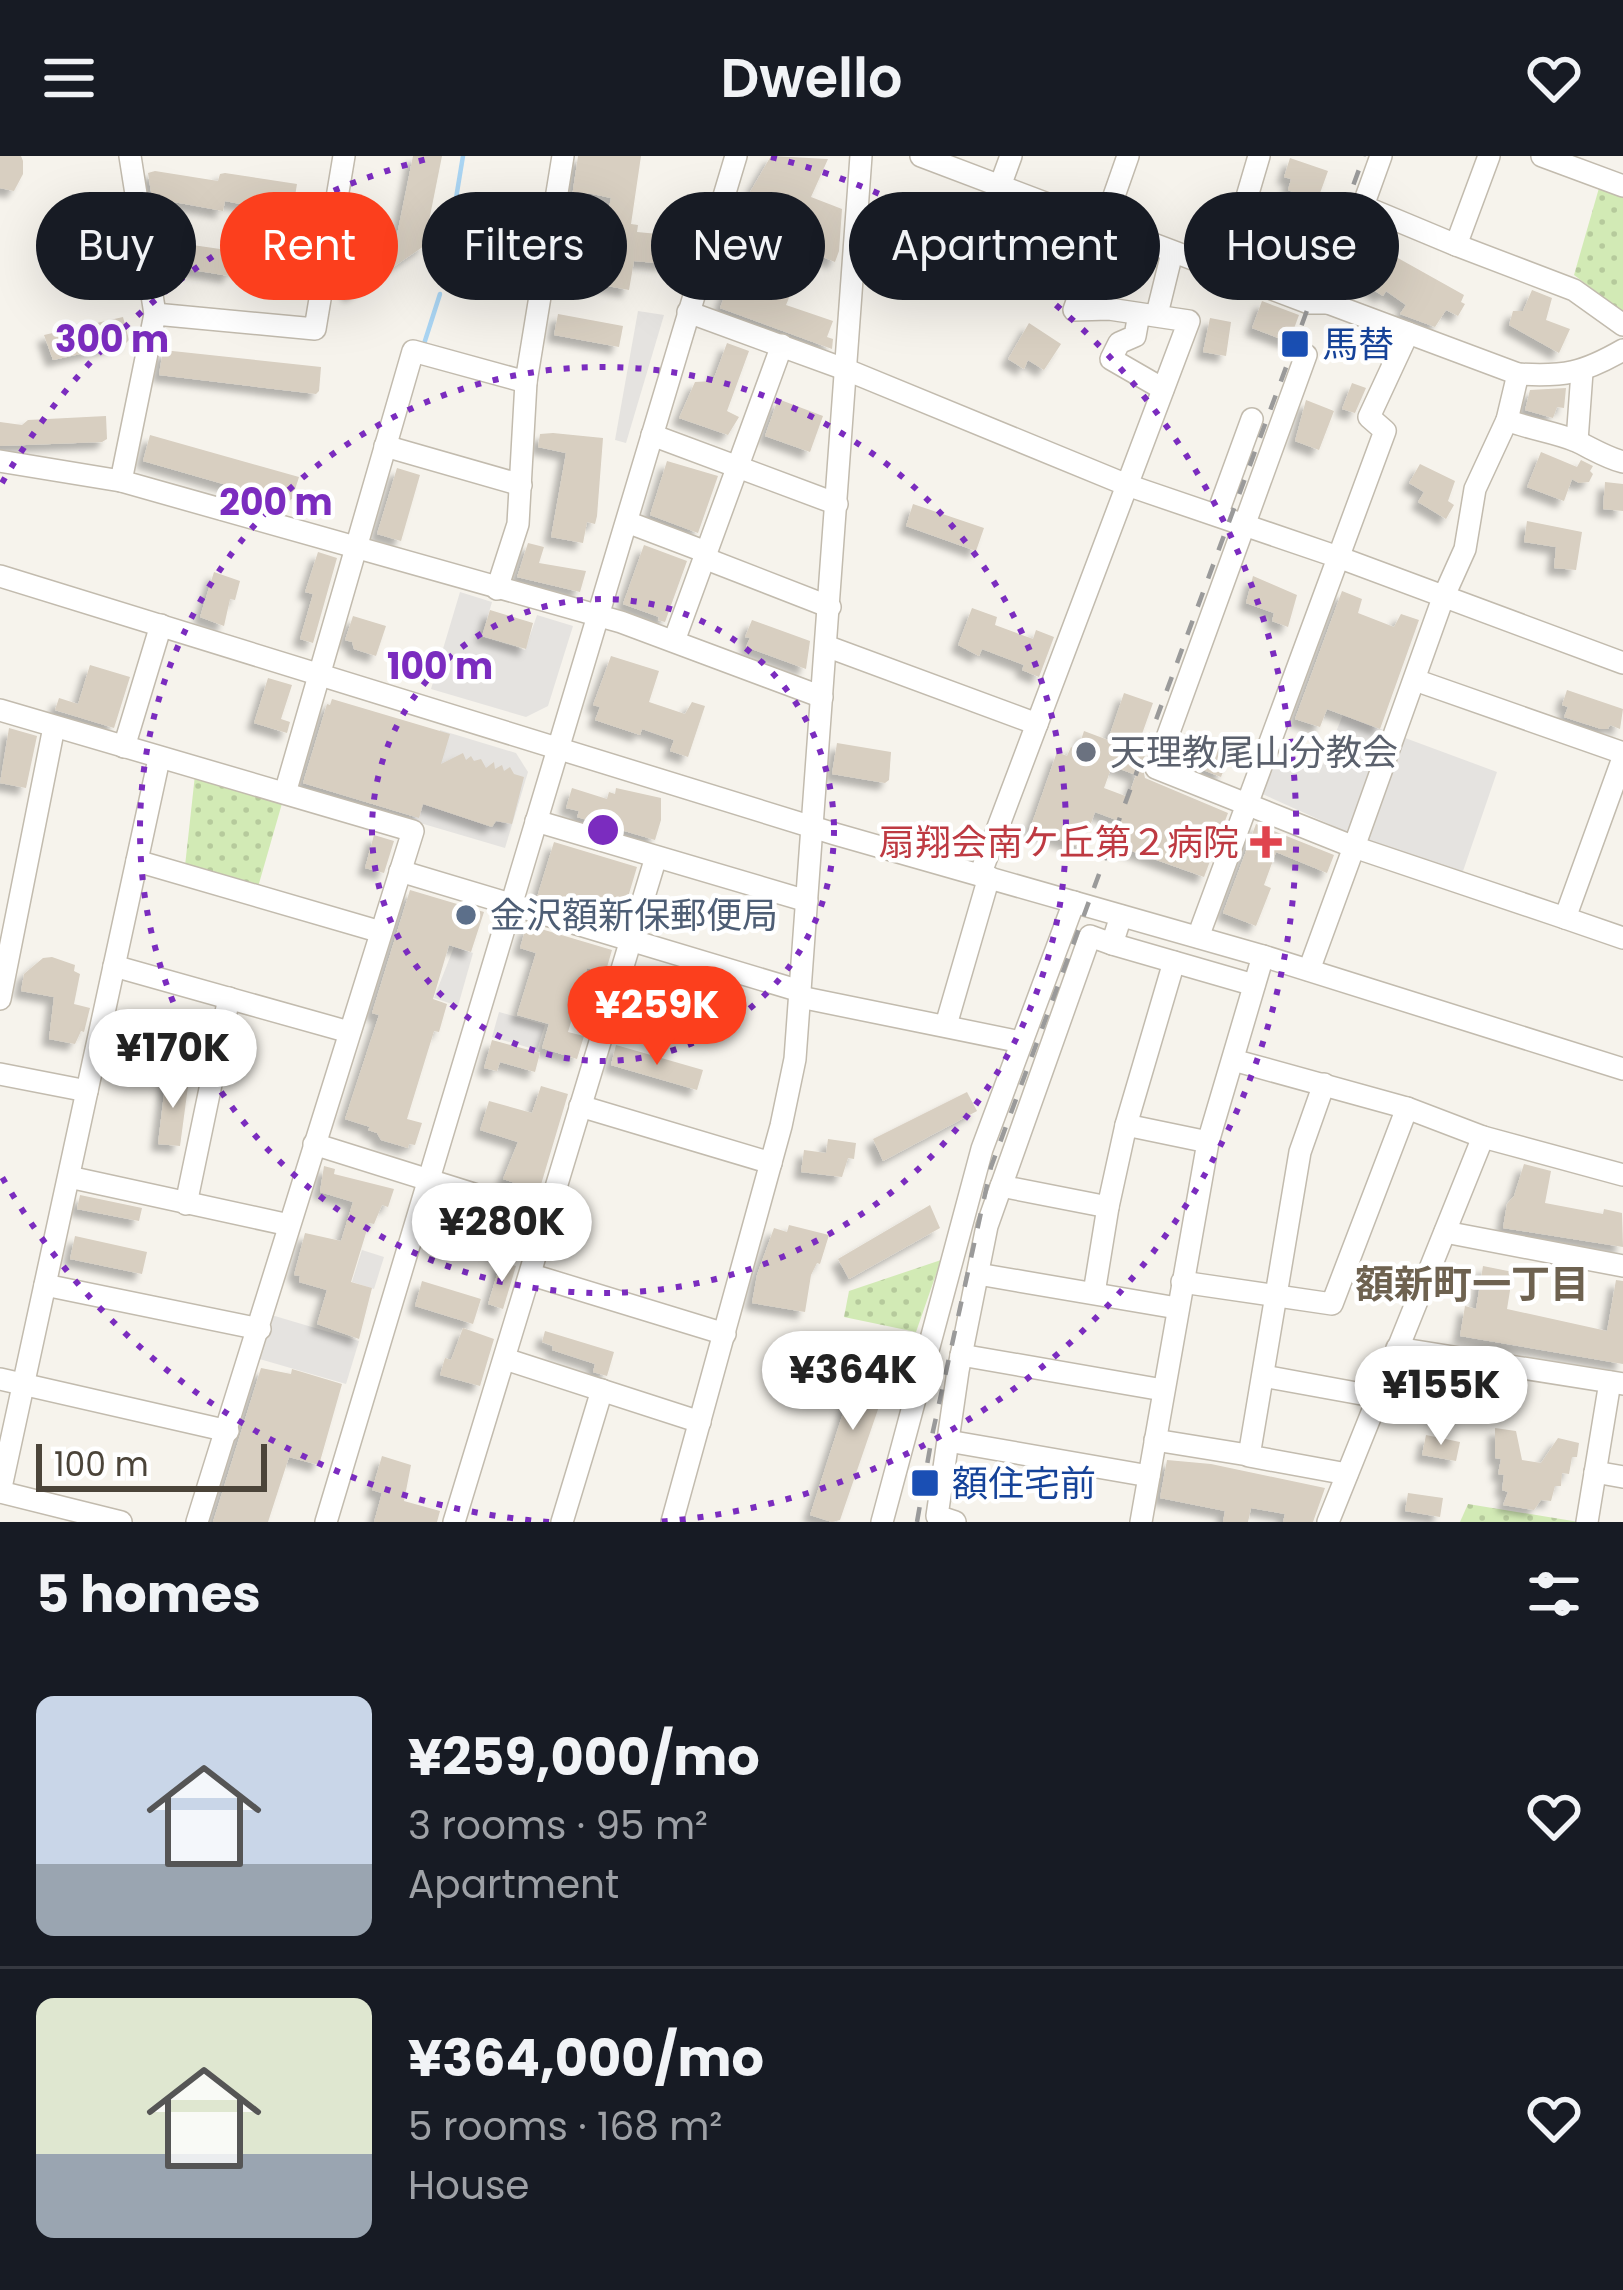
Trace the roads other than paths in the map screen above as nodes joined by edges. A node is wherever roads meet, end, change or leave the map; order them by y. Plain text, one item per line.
1 (130, 156) edge
2 (344, 156) edge
3 (562, 156) edge
4 (736, 156) edge
5 (861, 156) edge
6 (922, 156) edge
7 (1011, 156) edge
8 (1128, 156) edge
9 (1259, 156) edge
10 (1381, 156) edge
11 (1489, 156) edge
12 (1542, 156) edge
13 (1000, 185) junction
14 (1623, 186) edge
15 (1019, 192) edge
16 (1115, 192) edge
17 (1248, 192) edge
18 (1366, 192) edge
19 (1399, 221) edge
20 (1456, 244) junction
21 (1160, 248) edge
22 (1172, 253) junction
23 (1184, 256) edge
24 (1077, 300) edge
25 (1302, 300) edge
26 (1329, 300) edge
27 (1328, 303) junction
28 (688, 312) junction
29 (155, 314) junction
30 (1148, 314) junction
31 (1623, 325) edge
32 (1408, 333) junction
33 (782, 345) junction
34 (1623, 350) edge
35 (1306, 355) dead end
36 (848, 370) junction
37 (1582, 372) junction
38 (1518, 374) junction
39 (526, 382) junction
40 (1163, 389) junction
41 (1252, 419) dead end
42 (1507, 420) junction
43 (652, 434) junction
44 (1576, 442) junction
45 (385, 446) junction
46 (0, 461) edge
47 (1623, 462) edge
48 (738, 466) junction
49 (121, 481) junction
50 (521, 484) junction
51 (1127, 485) junction
52 (837, 504) junction
53 (1217, 514) junction
54 (627, 521) junction
55 (1244, 526) junction
56 (356, 550) junction
57 (705, 555) junction
58 (1338, 557) junction
59 (0, 576) edge
60 (497, 589) junction
61 (1443, 598) junction
62 (830, 607) junction
63 (597, 617) junction
64 (161, 625) junction
65 (674, 641) junction
66 (826, 646) junction
67 (1623, 664) edge
68 (320, 674) junction
69 (1415, 680) junction
70 (822, 698) junction
71 (0, 710) edge
72 (1037, 724) junction
73 (54, 727) junction
74 (558, 746) junction
75 (124, 747) junction
76 (1623, 756) edge
77 (159, 759) junction
78 (284, 794) junction
79 (1248, 802) junction
80 (536, 821) junction
81 (812, 827) junction
82 (1354, 847) junction
83 (656, 857) junction
84 (137, 861) junction
85 (400, 871) junction
86 (985, 876) junction
87 (807, 902) junction
88 (1074, 902) junction
89 (510, 905) junction
90 (1121, 916) junction
91 (1564, 918) junction
92 (381, 932) junction
93 (1198, 938) junction
94 (1623, 938) edge
95 (633, 941) junction
96 (1112, 944) junction
97 (1263, 956) junction
98 (1174, 962) junction
99 (114, 966) junction
100 (1309, 970) junction
101 (1254, 985) junction
102 (800, 994) junction
103 (229, 998) junction
104 (0, 999) edge
105 (946, 1025) junction
106 (350, 1032) junction
107 (1021, 1042) junction
108 (1233, 1060) junction
109 (1623, 1069) edge
110 (0, 1074) edge
111 (1324, 1084) junction
112 (87, 1091) junction
113 (580, 1106) junction
114 (1408, 1108) junction
115 (1126, 1125) junction
116 (1483, 1137) junction
117 (1208, 1142) junction
118 (314, 1144) junction
119 (771, 1163) junction
120 (1623, 1175) edge
121 (69, 1177) junction
122 (427, 1181) junction
123 (1001, 1186) junction
124 (186, 1204) junction
125 (1108, 1207) junction
126 (548, 1217) junction
127 (289, 1225) junction
128 (1445, 1232) junction
129 (1623, 1266) edge
130 (978, 1274) junction
131 (532, 1275) junction
132 (1182, 1282) junction
133 (45, 1285) junction
134 (1094, 1293) junction
135 (1276, 1298) junction
136 (1177, 1308) junction
137 (260, 1329) junction
138 (725, 1334) junction
139 (1397, 1348) junction
140 (961, 1355) junction
141 (505, 1359) junction
142 (1263, 1376) junction
143 (0, 1379) edge
144 (1617, 1383) edge
145 (23, 1384) junction
146 (602, 1390) junction
147 (1163, 1390) junction
148 (1378, 1397) junction
149 (700, 1422) junction
150 (228, 1431) junction
151 (1155, 1440) junction
152 (948, 1441) junction
153 (1254, 1456) junction
154 (1595, 1472) junction
155 (1347, 1474) junction
156 (1149, 1476) junction
157 (1623, 1478) edge
158 (0, 1492) edge
159 (121, 1522) edge
160 (197, 1522) edge
161 (326, 1522) edge
162 (454, 1522) edge
163 (562, 1522) edge
164 (671, 1522) edge
165 (882, 1522) edge
166 (956, 1522) edge
167 (1141, 1522) edge
168 (1328, 1522) edge
169 (1586, 1522) edge

1 - 29 street
2 - 29 street
3 - 39 street
4 - 28 street
5 - 36 street
6 - 13 street
7 - 13 street
8 - 16 street
9 - 17 street
10 - 18 street
11 - 20 street
12 - 14 street
13 - 15 street
19 - 20 street
20 - 31 street
21 - 22 street
22 - 23 street
22 - 30 street
24 - 30 street
25 - 27 street
26 - 27 street
27 - 32 street
28 - 33 street
28 - 43 street
29 - 49 street
30 - 40 street
30 - 40 street
32 - 38 street
32 - 58 street
33 - 36 street
33 - 48 street
34 - 37 street
35 - 55 street
36 - 51 street
36 - 52 street
37 - 38 street
37 - 44 street
38 - 42 street
39 - 45 street
39 - 50 street
40 - 51 street
41 - 53 street
42 - 44 street
42 - 61 street
43 - 48 street
43 - 54 street
44 - 47 street
45 - 50 street
45 - 56 street
46 - 49 street
48 - 52 street
48 - 57 street
49 - 56 street
50 - 60 street
51 - 53 street
51 - 72 street
52 - 62 street
53 - 55 street
54 - 57 street
54 - 63 street
55 - 58 street
55 - 79 street
56 - 60 street
56 - 68 street
57 - 62 street
57 - 65 street
58 - 61 street
58 - 79 street
59 - 64 street
60 - 63 street
61 - 67 street
61 - 69 street
62 - 66 street
63 - 65 street
63 - 74 street
64 - 68 street
64 - 75 street
65 - 70 street
66 - 70 street
66 - 72 street
68 - 74 street
68 - 78 street
69 - 76 street
69 - 82 street
70 - 81 street
71 - 73 street
72 - 86 street
73 - 75 street
73 - 104 street
74 - 80 street
74 - 81 street
75 - 77 street
76 - 91 street
77 - 78 street
77 - 84 street
78 - 85 street
79 - 82 street
79 - 93 street
80 - 83 street
80 - 89 street
81 - 86 street
81 - 87 street
82 - 91 street
82 - 100 street
83 - 87 street
83 - 95 street
84 - 92 street
84 - 99 street
85 - 89 street
85 - 92 street
86 - 88 street
86 - 105 street
87 - 102 street
88 - 90 street
88 - 107 street
89 - 95 street
89 - 122 street
90 - 93 street
90 - 96 street
91 - 94 street
92 - 106 street
93 - 97 street
95 - 102 street
95 - 113 street
96 - 98 street
96 - 123 street
97 - 100 street
97 - 101 street
98 - 101 street
98 - 115 street
99 - 103 street
99 - 112 street
100 - 109 street
101 - 108 street
102 - 105 street
102 - 119 street
103 - 106 street
103 - 124 street
105 - 107 street
106 - 118 street
107 - 165 street
108 - 111 street
108 - 117 street
110 - 112 street
111 - 114 street
111 - 135 street
112 - 121 street
113 - 119 street
113 - 126 street
114 - 116 street
114 - 135 street
115 - 117 street
115 - 125 street
116 - 120 street
116 - 128 street
117 - 132 street
118 - 122 street
118 - 127 street
119 - 138 street
121 - 124 street
121 - 133 street
122 - 126 street
122 - 161 street
123 - 125 street
123 - 130 street
124 - 127 street
125 - 134 street
126 - 131 street
127 - 137 street
128 - 129 street
128 - 139 street
130 - 134 street
130 - 140 street
131 - 138 street
131 - 141 street
132 - 135 street
132 - 136 street
133 - 137 street
133 - 145 street
134 - 136 street
135 - 142 street
136 - 147 street
137 - 150 street
138 - 149 street
139 - 144 street
139 - 148 street
140 - 147 street
140 - 152 street
141 - 146 street
141 - 162 street
142 - 148 street
142 - 153 street
143 - 145 street
144 - 154 street
145 - 150 street
145 - 158 street
146 - 149 street
146 - 163 street
147 - 151 street
148 - 155 street
149 - 164 street
150 - 160 street
151 - 153 street
151 - 156 street
152 - 156 street
152 - 166 street
153 - 155 street
154 - 157 street
154 - 169 street
155 - 168 street
156 - 167 street
158 - 159 street

